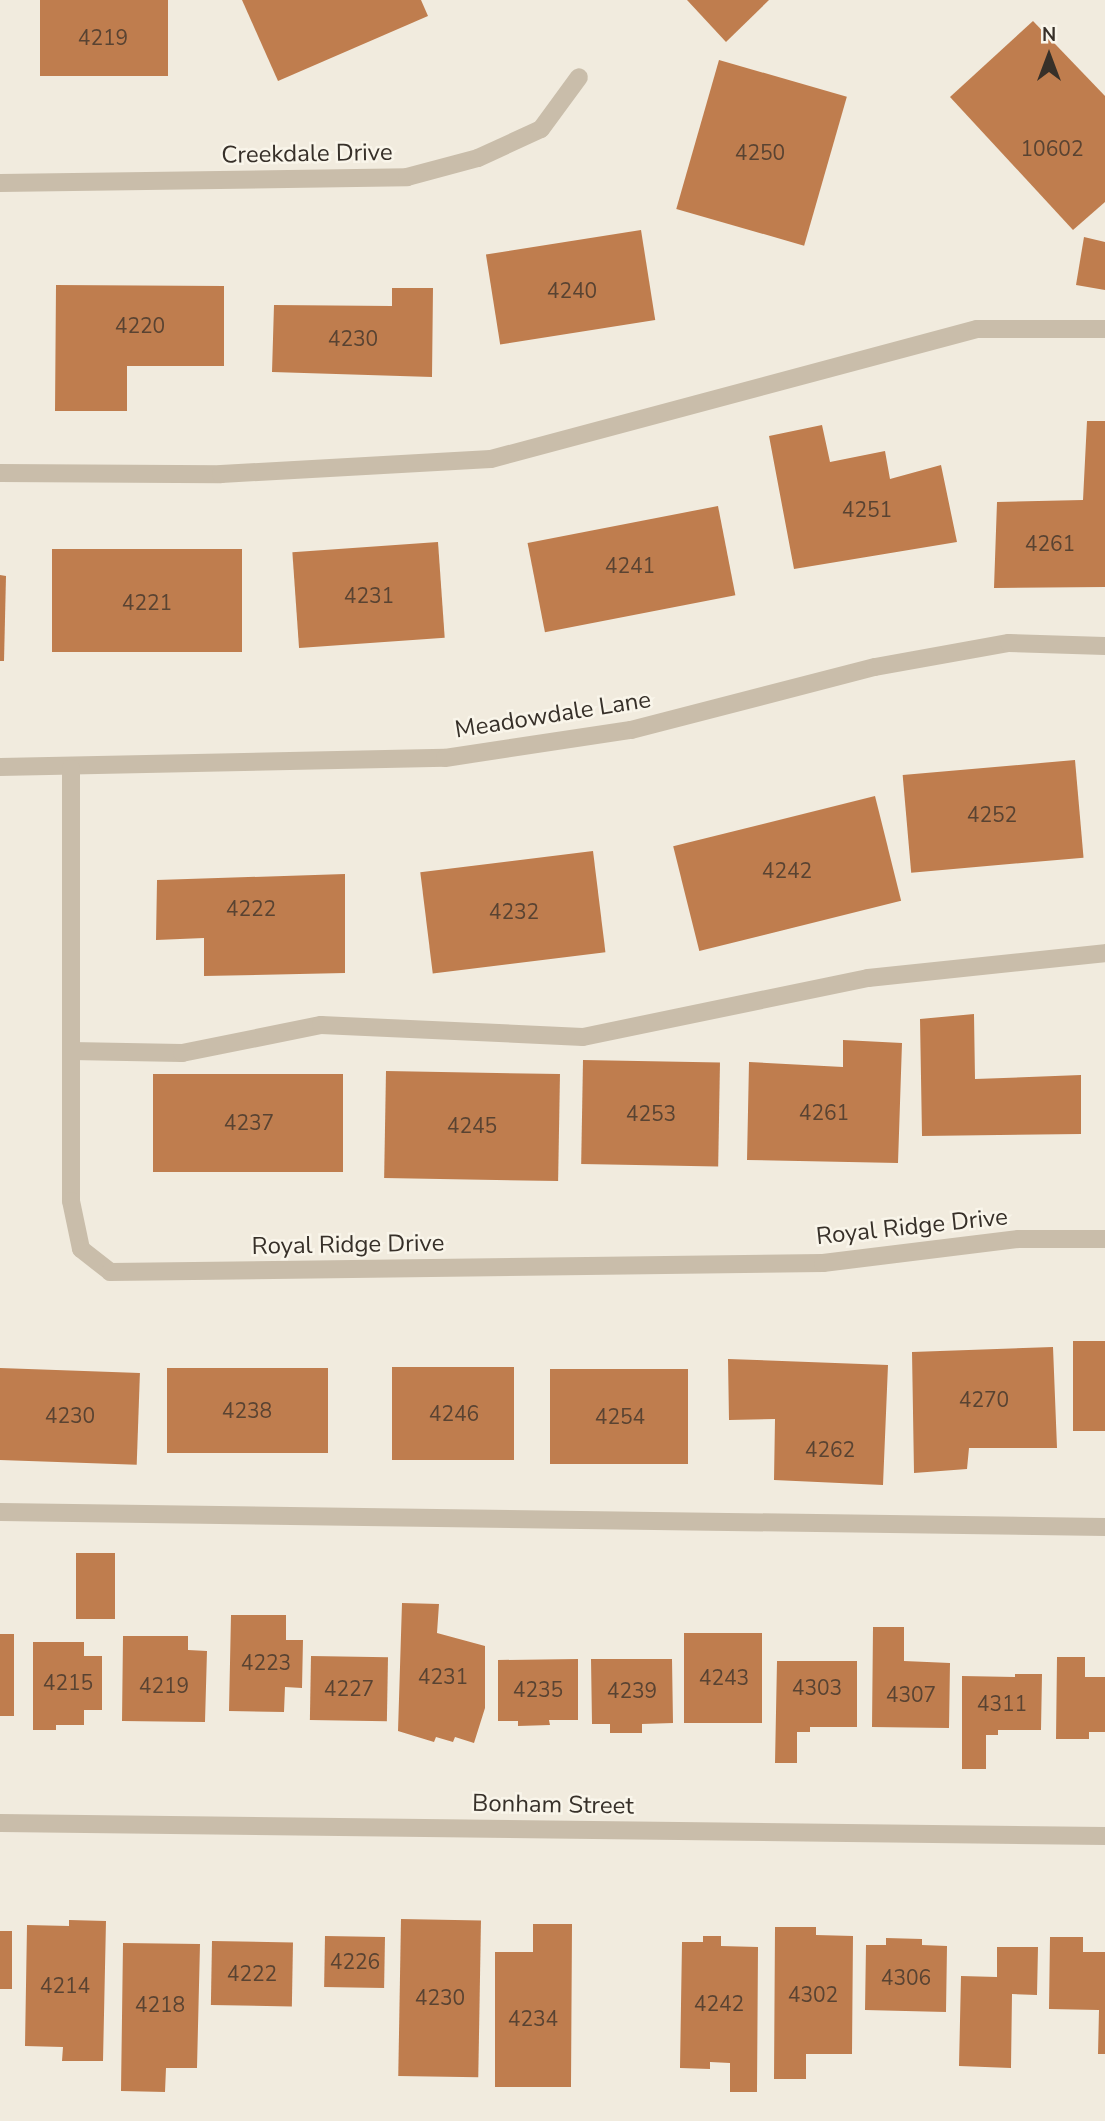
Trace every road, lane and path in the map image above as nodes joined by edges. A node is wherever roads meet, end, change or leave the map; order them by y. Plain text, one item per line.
1 (579, 77) dead end
2 (0, 183) edge
3 (1105, 329) edge
4 (0, 473) edge
5 (1105, 646) edge
6 (0, 767) edge
7 (71, 768) junction
8 (1105, 953) edge
9 (71, 1051) junction
10 (1105, 1239) edge
11 (0, 1512) edge
12 (1105, 1527) edge
13 (0, 1823) edge
14 (1105, 1836) edge

1 - 2 street, Creekdale Drive
3 - 4 street
5 - 7 street, Meadowdale Lane
6 - 7 street, Meadowdale Lane
7 - 9 street, Royal Ridge Drive
8 - 9 street
9 - 10 street, Royal Ridge Drive
11 - 12 street
13 - 14 street, Bonham Street

